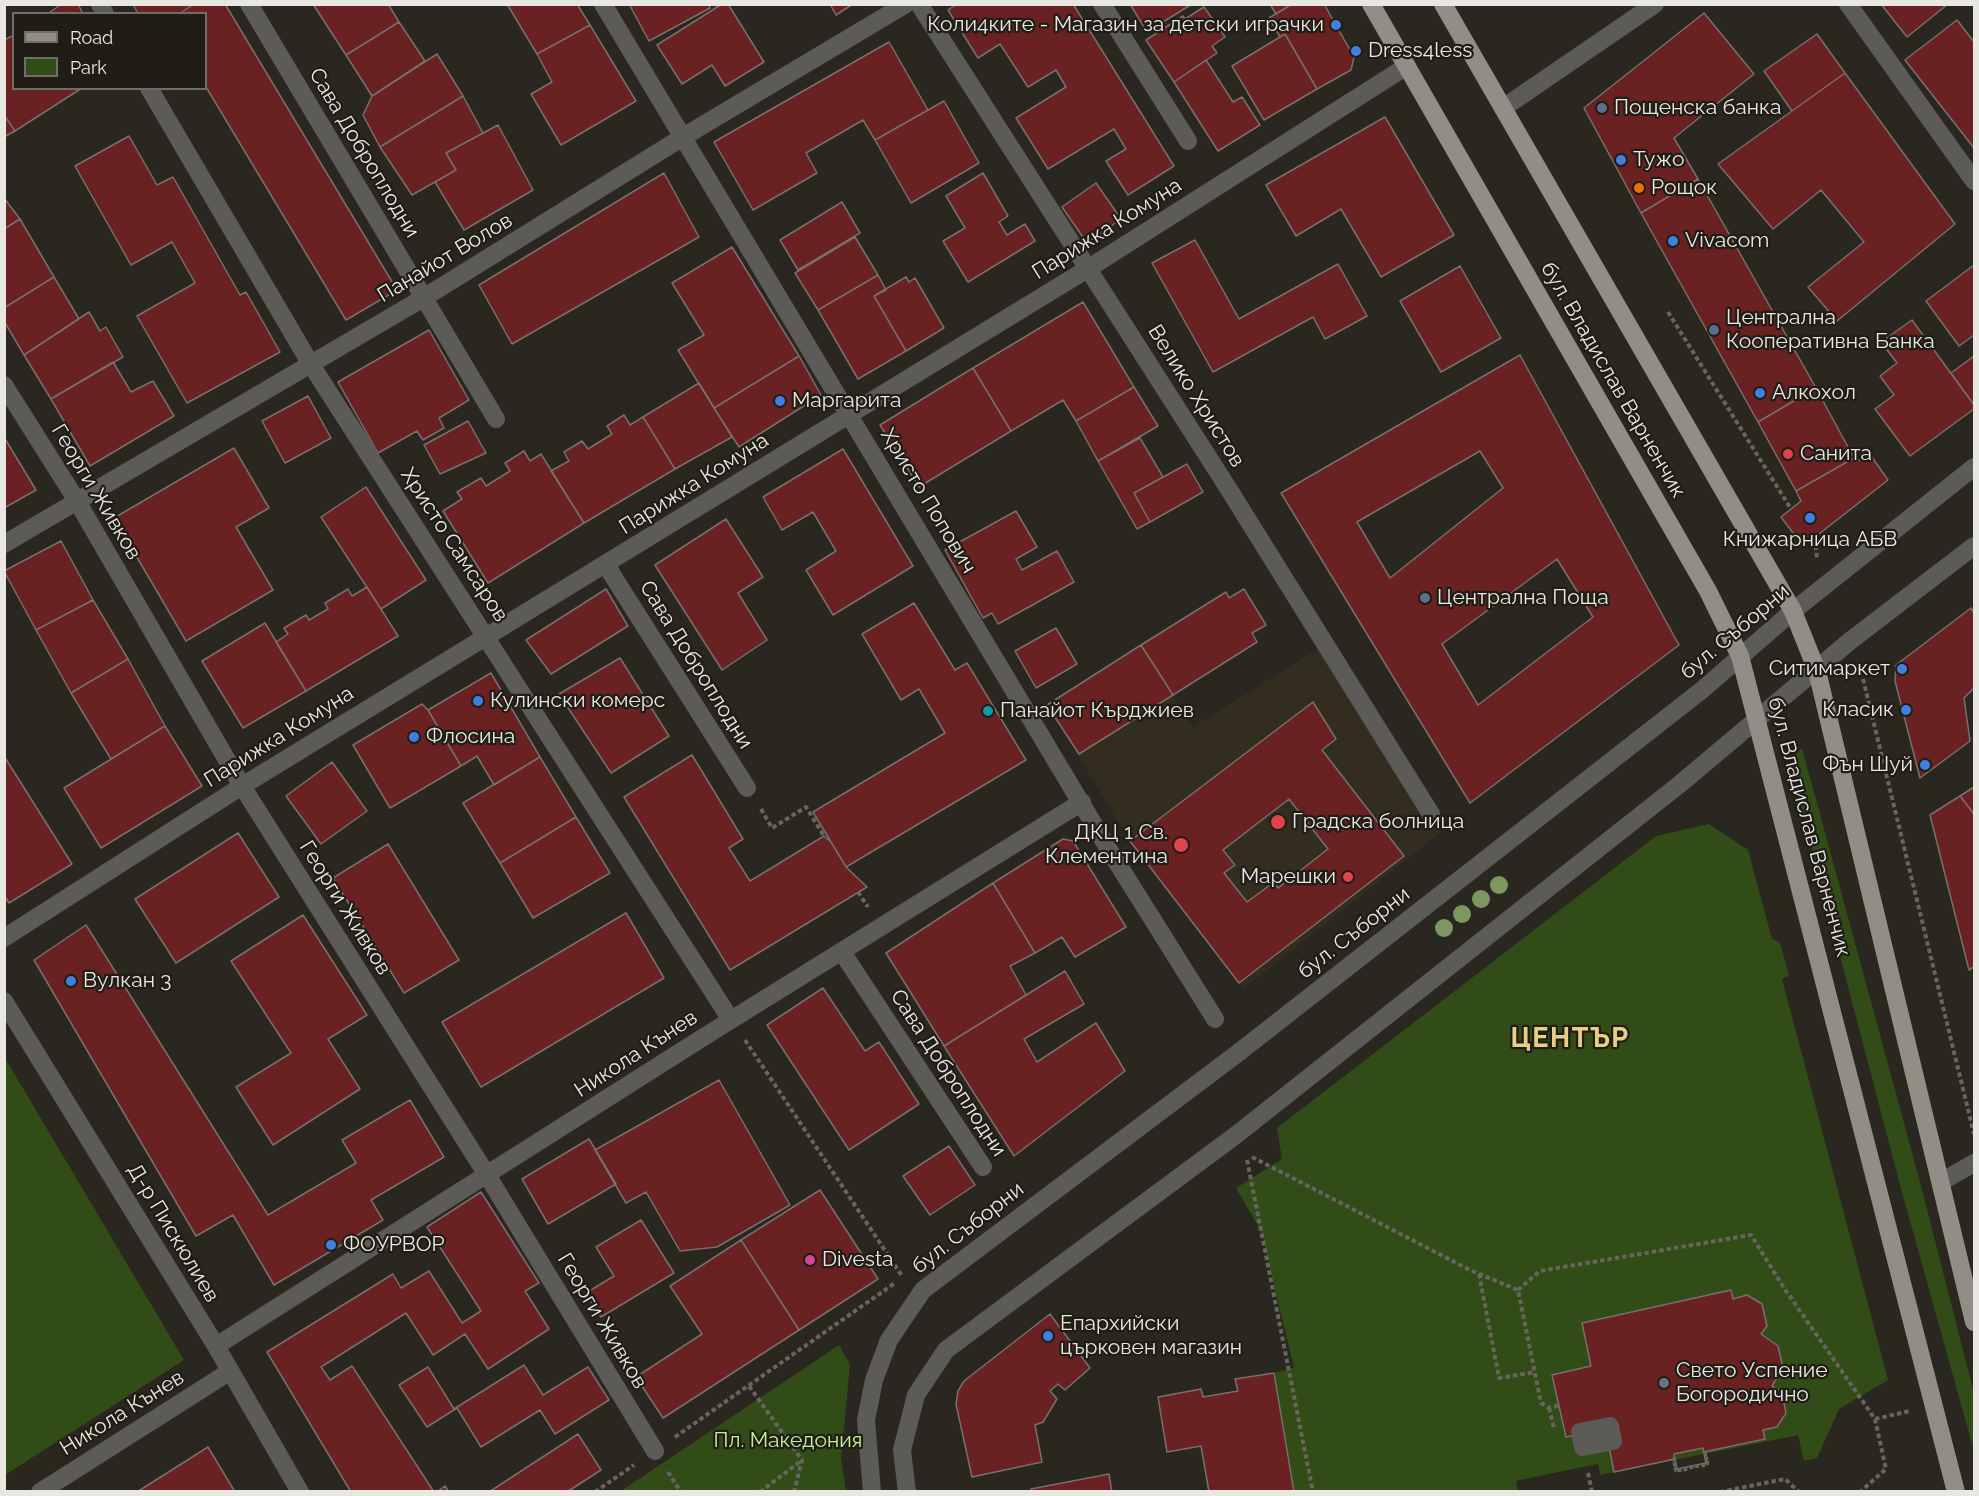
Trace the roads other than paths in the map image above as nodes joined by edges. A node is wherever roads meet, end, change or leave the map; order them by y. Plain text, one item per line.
1 (249, 4) edge
2 (603, 4) edge
3 (906, 4) edge
4 (919, 4) edge
5 (1102, 4) edge
6 (1371, 4) edge
7 (1443, 4) edge
8 (1655, 4) edge
9 (1848, 4) edge
10 (1407, 66) junction
11 (150, 90) edge
12 (1503, 108) junction
13 (683, 137) junction
14 (1188, 141) dead end
15 (1974, 181) edge
16 (1089, 268) junction
17 (425, 297) junction
18 (310, 363) junction
19 (4, 385) edge
20 (850, 415) junction
21 (496, 419) dead end
22 (1974, 467) edge
23 (77, 501) junction
24 (4, 544) edge
25 (1974, 546) edge
26 (606, 565) junction
27 (1793, 611) junction
28 (485, 636) junction
29 (1740, 656) junction
30 (1817, 671) junction
31 (1759, 720) junction
32 (242, 786) junction
33 (747, 788) road end
34 (1082, 802) junction
35 (1431, 814) dead end
36 (4, 938) edge
37 (842, 952) junction
38 (4, 1001) edge
39 (1215, 1019) dead end
40 (731, 1020) junction
41 (1974, 1163) edge
42 (982, 1167) dead end
43 (487, 1175) junction
44 (1941, 1182) junction
45 (1974, 1322) edge
46 (216, 1346) junction
47 (229, 1372) junction
48 (655, 1451) road end
49 (40, 1491) edge
50 (300, 1491) edge
51 (872, 1491) edge
52 (907, 1491) edge
53 (1956, 1491) edge

1 - 17 street, Сава Доброплодни
2 - 13 street, Христо Попович
3 - 13 street, Панайот Волов
4 - 16 street, Велико Христов
5 - 14 street
6 - 10 main road, бул. Владислав Варненчик
7 - 12 main road, бул. Владислав Варненчик
8 - 12 street
9 - 15 street
10 - 16 street, Парижка Комуна
10 - 29 main road, бул. Владислав Варненчик
11 - 18 street, Христо Самсаров
12 - 27 main road, бул. Владислав Варненчик
13 - 17 street, Панайот Волов
13 - 20 street, Христо Попович
16 - 20 street, Парижка Комуна
16 - 35 street, Велико Христов
17 - 18 street, Панайот Волов
17 - 21 street, Сава Доброплодни
18 - 23 street, Панайот Волов
18 - 28 street, Христо Самсаров
19 - 23 street, Георги Живков
20 - 26 street, Парижка Комуна
20 - 34 street, Христо Попович
22 - 27 street, бул. Съборни
23 - 24 street, Панайот Волов
23 - 32 street, Георги Живков
25 - 30 street
26 - 28 street, Парижка Комуна
26 - 33 street, Сава Доброплодни
27 - 29 street, бул. Съборни
27 - 30 main road, бул. Владислав Варненчик
28 - 32 street, Парижка Комуна
28 - 40 street, Христо Самсаров
29 - 31 main road, бул. Владислав Варненчик
29 - 51 street, бул. Съборни
30 - 31 street
30 - 44 main road, бул. Владислав Варненчик
31 - 52 street
31 - 53 main road, бул. Владислав Варненчик
32 - 36 street, Парижка Комуна
32 - 43 street, Георги Живков
34 - 37 street, Никола Кънев
34 - 39 street, Христо Попович
37 - 40 street, Никола Кънев
37 - 42 street, Сава Доброплодни
38 - 46 street, Д-р Пискюлиев
40 - 43 street, Никола Кънев
41 - 44 street
43 - 46 street, Никола Кънев
43 - 48 street, Георги Живков
44 - 45 main road, бул. Владислав Варненчик
46 - 47 street, Д-р Пискюлиев
47 - 49 street, Никола Кънев
47 - 50 street, Д-р Пискюлиев

